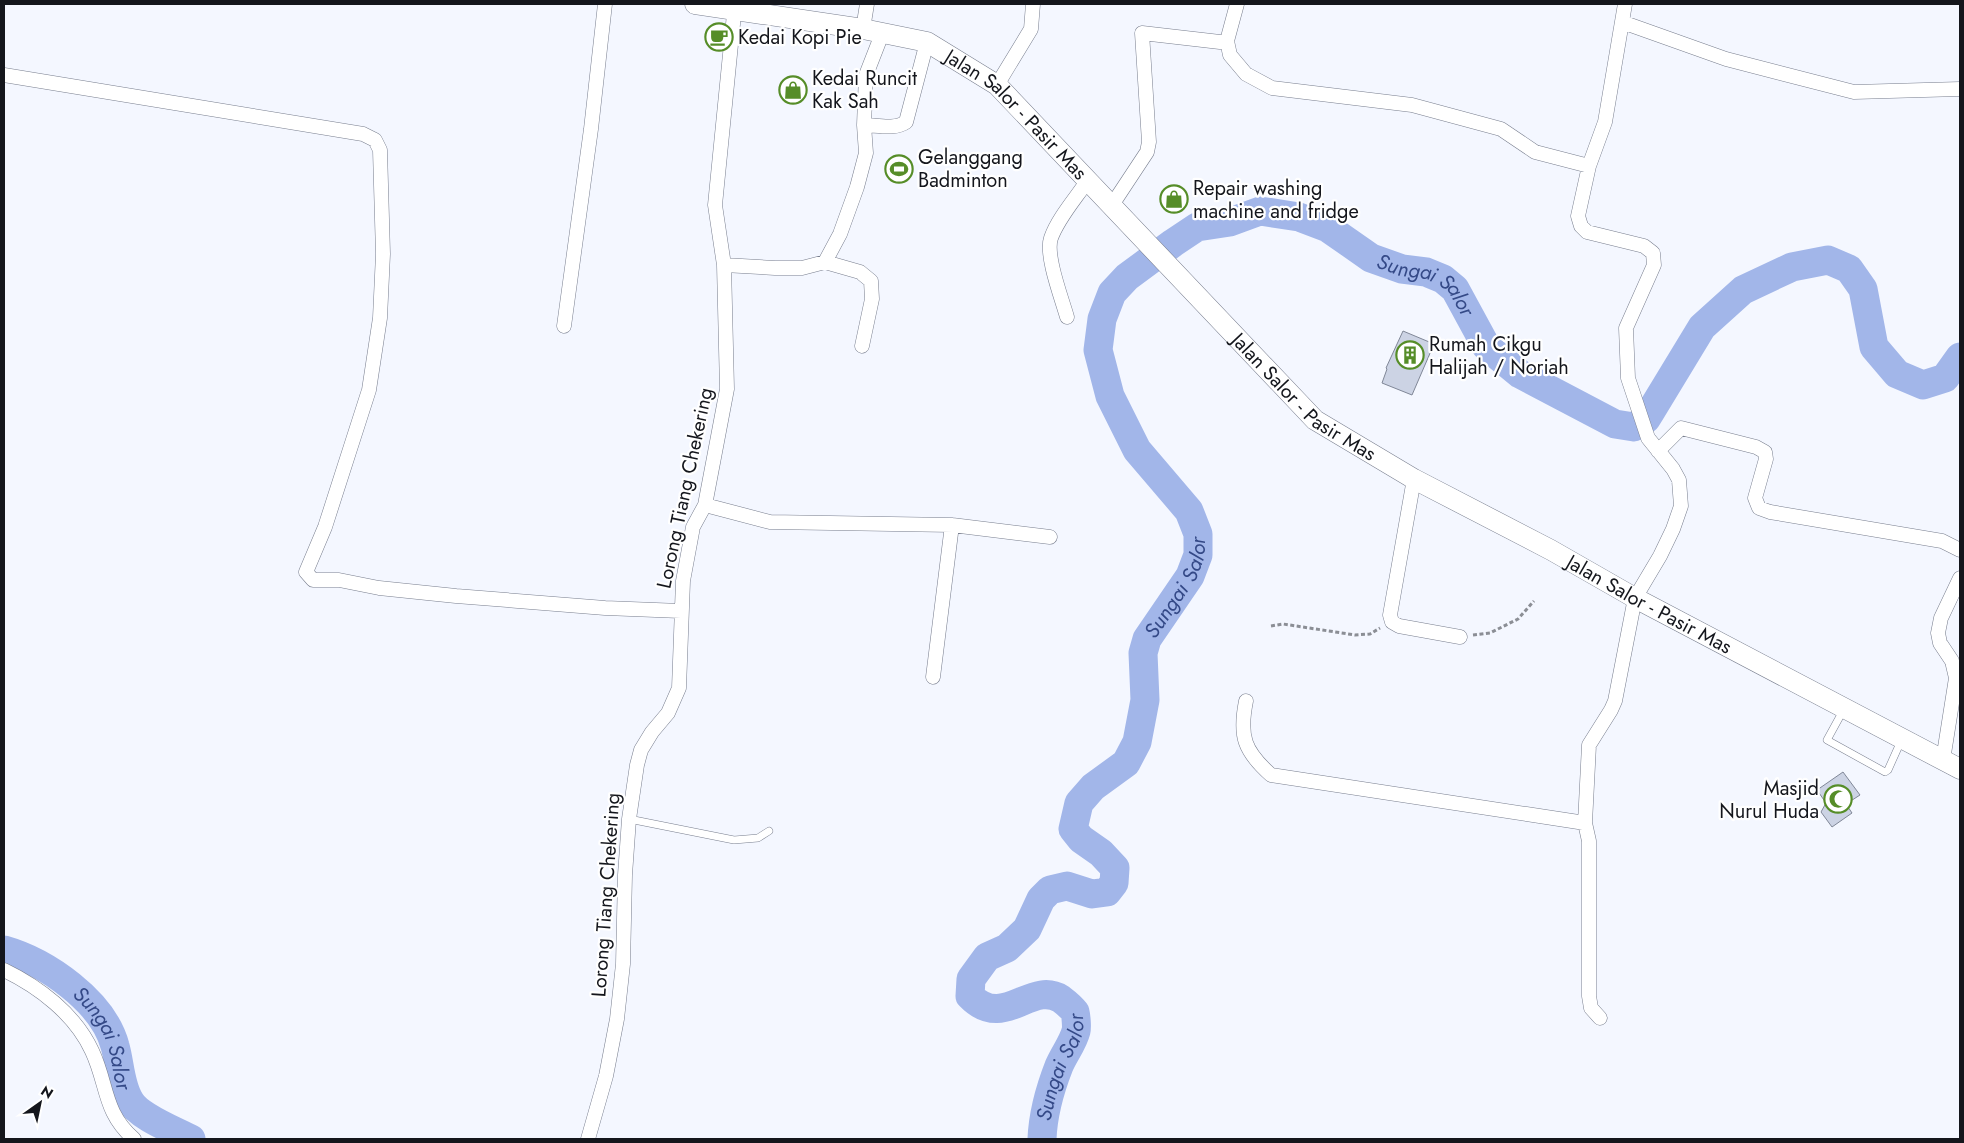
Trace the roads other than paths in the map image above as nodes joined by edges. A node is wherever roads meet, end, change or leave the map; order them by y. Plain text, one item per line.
1 (605, 4) edge
2 (695, 4) edge
3 (867, 4) edge
4 (1033, 4) edge
5 (1237, 4) edge
6 (1624, 4) edge
7 (735, 7) edge
8 (1622, 22) junction
9 (873, 32) junction
10 (1227, 41) junction
11 (927, 42) junction
12 (4, 75) edge
13 (997, 85) junction
14 (1960, 89) edge
15 (864, 125) junction
16 (1589, 166) junction
17 (1088, 180) junction
18 (1112, 205) junction
19 (825, 262) junction
20 (724, 265) junction
21 (1067, 317) dead end
22 (564, 326) dead end
23 (862, 346) dead end
24 (1658, 451) junction
25 (1414, 479) junction
26 (705, 505) junction
27 (952, 525) junction
28 (1050, 537) dead end
29 (1960, 550) edge
30 (1960, 578) edge
31 (1635, 598) junction
32 (681, 611) junction
33 (1460, 637) road end
34 (933, 677) dead end
35 (1246, 701) dead end
36 (1844, 708) junction
37 (1902, 738) junction
38 (1952, 764) edge
39 (630, 819) junction
40 (1585, 823) junction
41 (768, 831) dead end
42 (4, 970) edge
43 (1600, 1018) dead end
44 (134, 1139) edge
45 (588, 1139) edge

1 - 22 street
2 - 7 main road, Jalan Salor - Pasir Mas
3 - 9 street
4 - 13 street
5 - 10 street
6 - 8 street
7 - 9 main road, Jalan Salor - Pasir Mas
7 - 20 street, Lorong Tiang Chekering
8 - 14 street
8 - 16 street
9 - 11 main road, Jalan Salor - Pasir Mas
9 - 15 street
10 - 16 street
10 - 18 street
11 - 13 main road, Jalan Salor - Pasir Mas
11 - 15 street
12 - 32 street
13 - 17 main road, Jalan Salor - Pasir Mas
15 - 19 street
16 - 24 street
17 - 18 main road, Jalan Salor - Pasir Mas
17 - 21 street
18 - 25 main road, Jalan Salor - Pasir Mas
19 - 20 street
19 - 23 street
20 - 26 street, Lorong Tiang Chekering
24 - 29 street
24 - 31 street
25 - 31 main road, Jalan Salor - Pasir Mas
25 - 33 street
26 - 27 street
26 - 32 street, Lorong Tiang Chekering
27 - 28 street
27 - 34 street
30 - 38 street
31 - 36 main road, Jalan Salor - Pasir Mas
31 - 40 street
32 - 39 street, Lorong Tiang Chekering
35 - 40 street
36 - 37 main road, Jalan Salor - Pasir Mas
36 - 37 lane
37 - 38 main road, Jalan Salor - Pasir Mas
39 - 41 lane
39 - 45 street, Lorong Tiang Chekering
40 - 43 street
42 - 44 street

